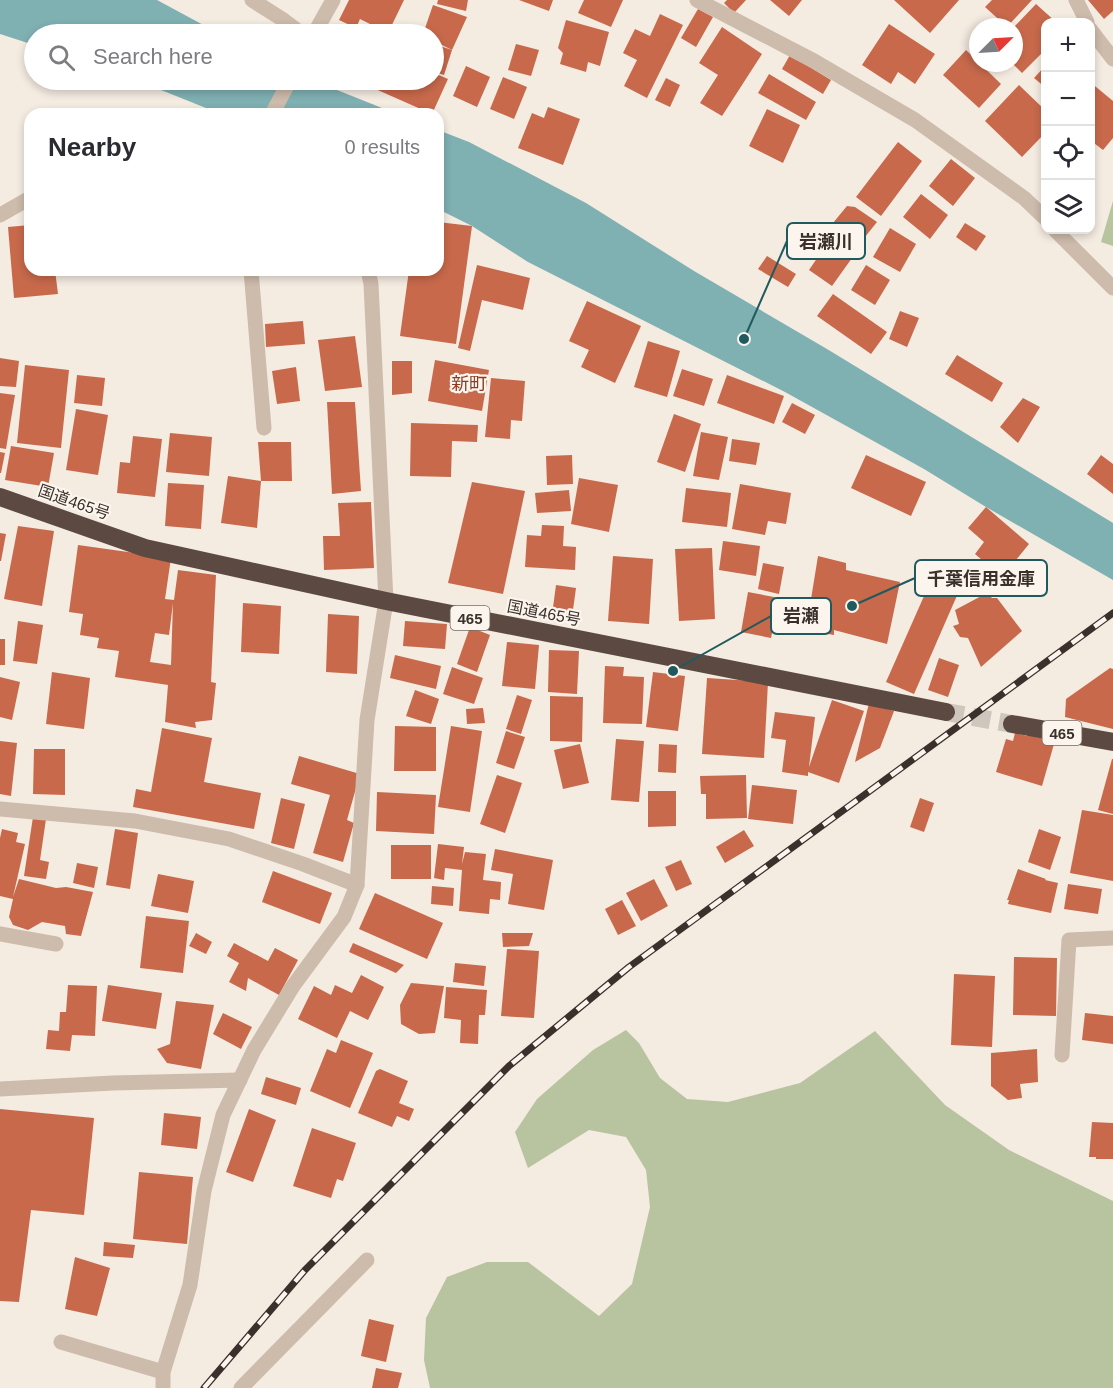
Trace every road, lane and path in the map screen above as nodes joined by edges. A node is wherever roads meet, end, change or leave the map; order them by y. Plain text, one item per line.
1 (252, 0) edge
2 (333, 0) edge
3 (697, 0) edge
4 (1076, 0) edge
5 (1085, 18) edge
6 (289, 24) edge
7 (320, 24) edge
8 (1095, 35) edge
9 (1113, 59) edge
10 (285, 90) edge
11 (275, 108) edge
12 (24, 201) edge
13 (1041, 214) edge
14 (0, 215) edge
15 (1059, 234) edge
16 (251, 276) edge
17 (370, 276) edge
18 (1113, 288) edge
19 (264, 428) dead end
20 (0, 497) edge
21 (386, 601) junction
22 (946, 712) tunnel mouth
23 (1012, 724) tunnel mouth
24 (1113, 742) edge
25 (0, 809) edge
26 (357, 885) junction
27 (0, 934) edge
28 (1113, 938) edge
29 (56, 944) dead end
30 (1062, 1055) dead end
31 (240, 1080) junction
32 (0, 1089) edge
33 (367, 1260) dead end
34 (61, 1342) dead end
35 (164, 1372) junction
36 (163, 1388) edge
37 (241, 1388) edge

1 - 6 street
2 - 7 street
3 - 13 street
4 - 5 street
8 - 9 street
10 - 11 street
12 - 14 street
15 - 18 street
16 - 19 street
17 - 21 street
20 - 21 highway, 国道465号 / 465
21 - 22 highway, 国道465号 / 465
21 - 26 street
23 - 24 highway, 465
25 - 26 street
26 - 31 street
27 - 29 street
28 - 30 street
31 - 32 street
31 - 35 street
33 - 37 street
34 - 35 street
35 - 36 street

